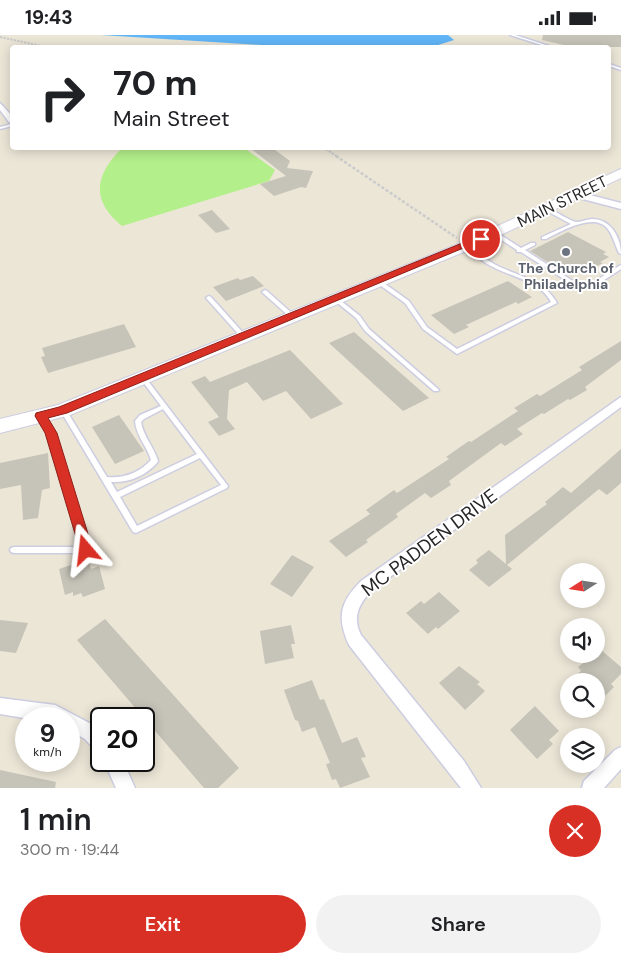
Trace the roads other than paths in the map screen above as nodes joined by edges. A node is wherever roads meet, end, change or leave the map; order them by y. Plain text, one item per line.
1 (512, 35) edge
2 (544, 45) edge
3 (0, 105) edge
4 (10, 118) edge
5 (620, 175) edge
6 (578, 195) junction
7 (621, 206) edge
8 (547, 209) junction
9 (574, 223) junction
10 (494, 233) junction
11 (544, 238) dead end
12 (533, 243) dead end
13 (468, 245) junction
14 (519, 251) junction
15 (621, 253) edge
16 (621, 267) edge
17 (379, 282) junction
18 (265, 292) dead end
19 (209, 298) dead end
20 (336, 299) junction
21 (293, 317) junction
22 (244, 336) junction
23 (143, 377) junction
24 (436, 391) dead end
25 (621, 401) edge
26 (165, 406) junction
27 (63, 410) junction
28 (40, 416) junction
29 (0, 426) edge
30 (201, 455) junction
31 (105, 479) junction
32 (115, 496) junction
33 (14, 550) dead end
34 (0, 706) edge
35 (15, 708) edge
36 (621, 756) edge
37 (118, 772) edge
38 (126, 788) edge
39 (472, 788) edge
40 (591, 788) edge

1 - 2 lane
3 - 4 street
5 - 6 main road, MAIN STREET
6 - 7 street
6 - 8 main road, MAIN STREET
8 - 9 lane
8 - 10 main road, MAIN STREET
9 - 11 lane
9 - 15 lane
10 - 13 main road, MAIN STREET
10 - 14 lane
12 - 14 lane
13 - 17 main road, MAIN STREET
13 - 17 lane
14 - 16 lane
17 - 20 main road, MAIN STREET
18 - 21 lane
19 - 22 lane
20 - 21 main road, MAIN STREET
20 - 24 lane
21 - 22 main road, MAIN STREET
22 - 23 main road, MAIN STREET
23 - 26 lane
23 - 27 main road, MAIN STREET
25 - 39 street, MC PADDEN DRIVE
26 - 30 lane
26 - 31 lane
27 - 28 main road, MAIN STREET
27 - 31 lane
28 - 29 main road, MAIN STREET
28 - 33 lane
30 - 32 lane
30 - 32 lane
31 - 32 lane
34 - 35 street
36 - 40 street
37 - 38 street

